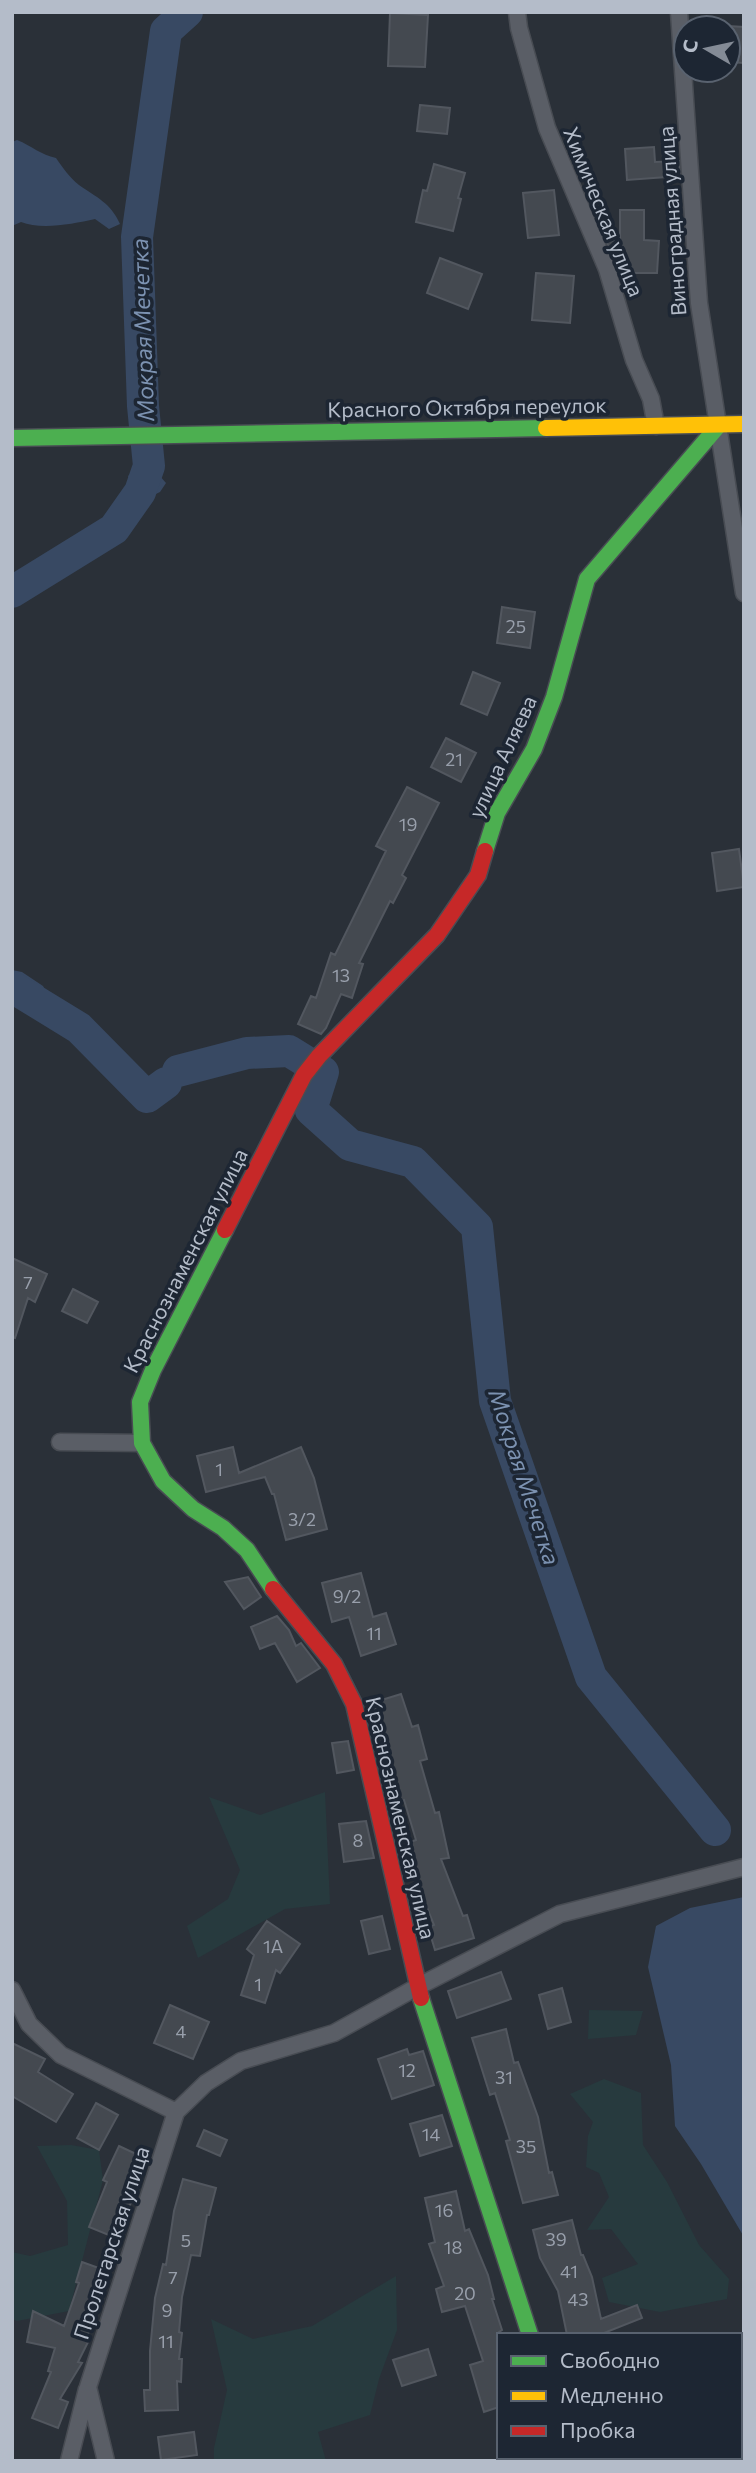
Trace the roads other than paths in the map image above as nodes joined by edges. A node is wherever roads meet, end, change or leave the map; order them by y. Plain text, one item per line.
1 (516, 12) edge
2 (679, 12) edge
3 (744, 424) edge
4 (719, 425) junction
5 (656, 426) junction
6 (12, 438) edge
7 (744, 593) edge
8 (304, 1075) joint
9 (60, 1442) dead end
10 (142, 1443) junction
11 (744, 1867) edge
12 (417, 1987) junction
13 (12, 1990) edge
14 (176, 2112) junction
15 (529, 2333) edge
16 (88, 2387) junction
17 (69, 2461) edge
18 (106, 2461) edge

1 - 5 street, Химическая улица
2 - 4 street, Виноградная улица
3 - 4 street, Красного Октября переулок
4 - 5 street, Красного Октября переулок
4 - 7 street, Виноградная улица
4 - 8 street, улица Аляева
5 - 6 street, Красного Октября переулок
8 - 10 street, Краснознаменская улица
9 - 10 street
10 - 12 street, Краснознаменская улица
11 - 12 street
12 - 14 street
12 - 15 street, Краснознаменская улица
13 - 14 street
14 - 16 street, Пролетарская улица
16 - 17 street, Пролетарская улица
16 - 18 street

